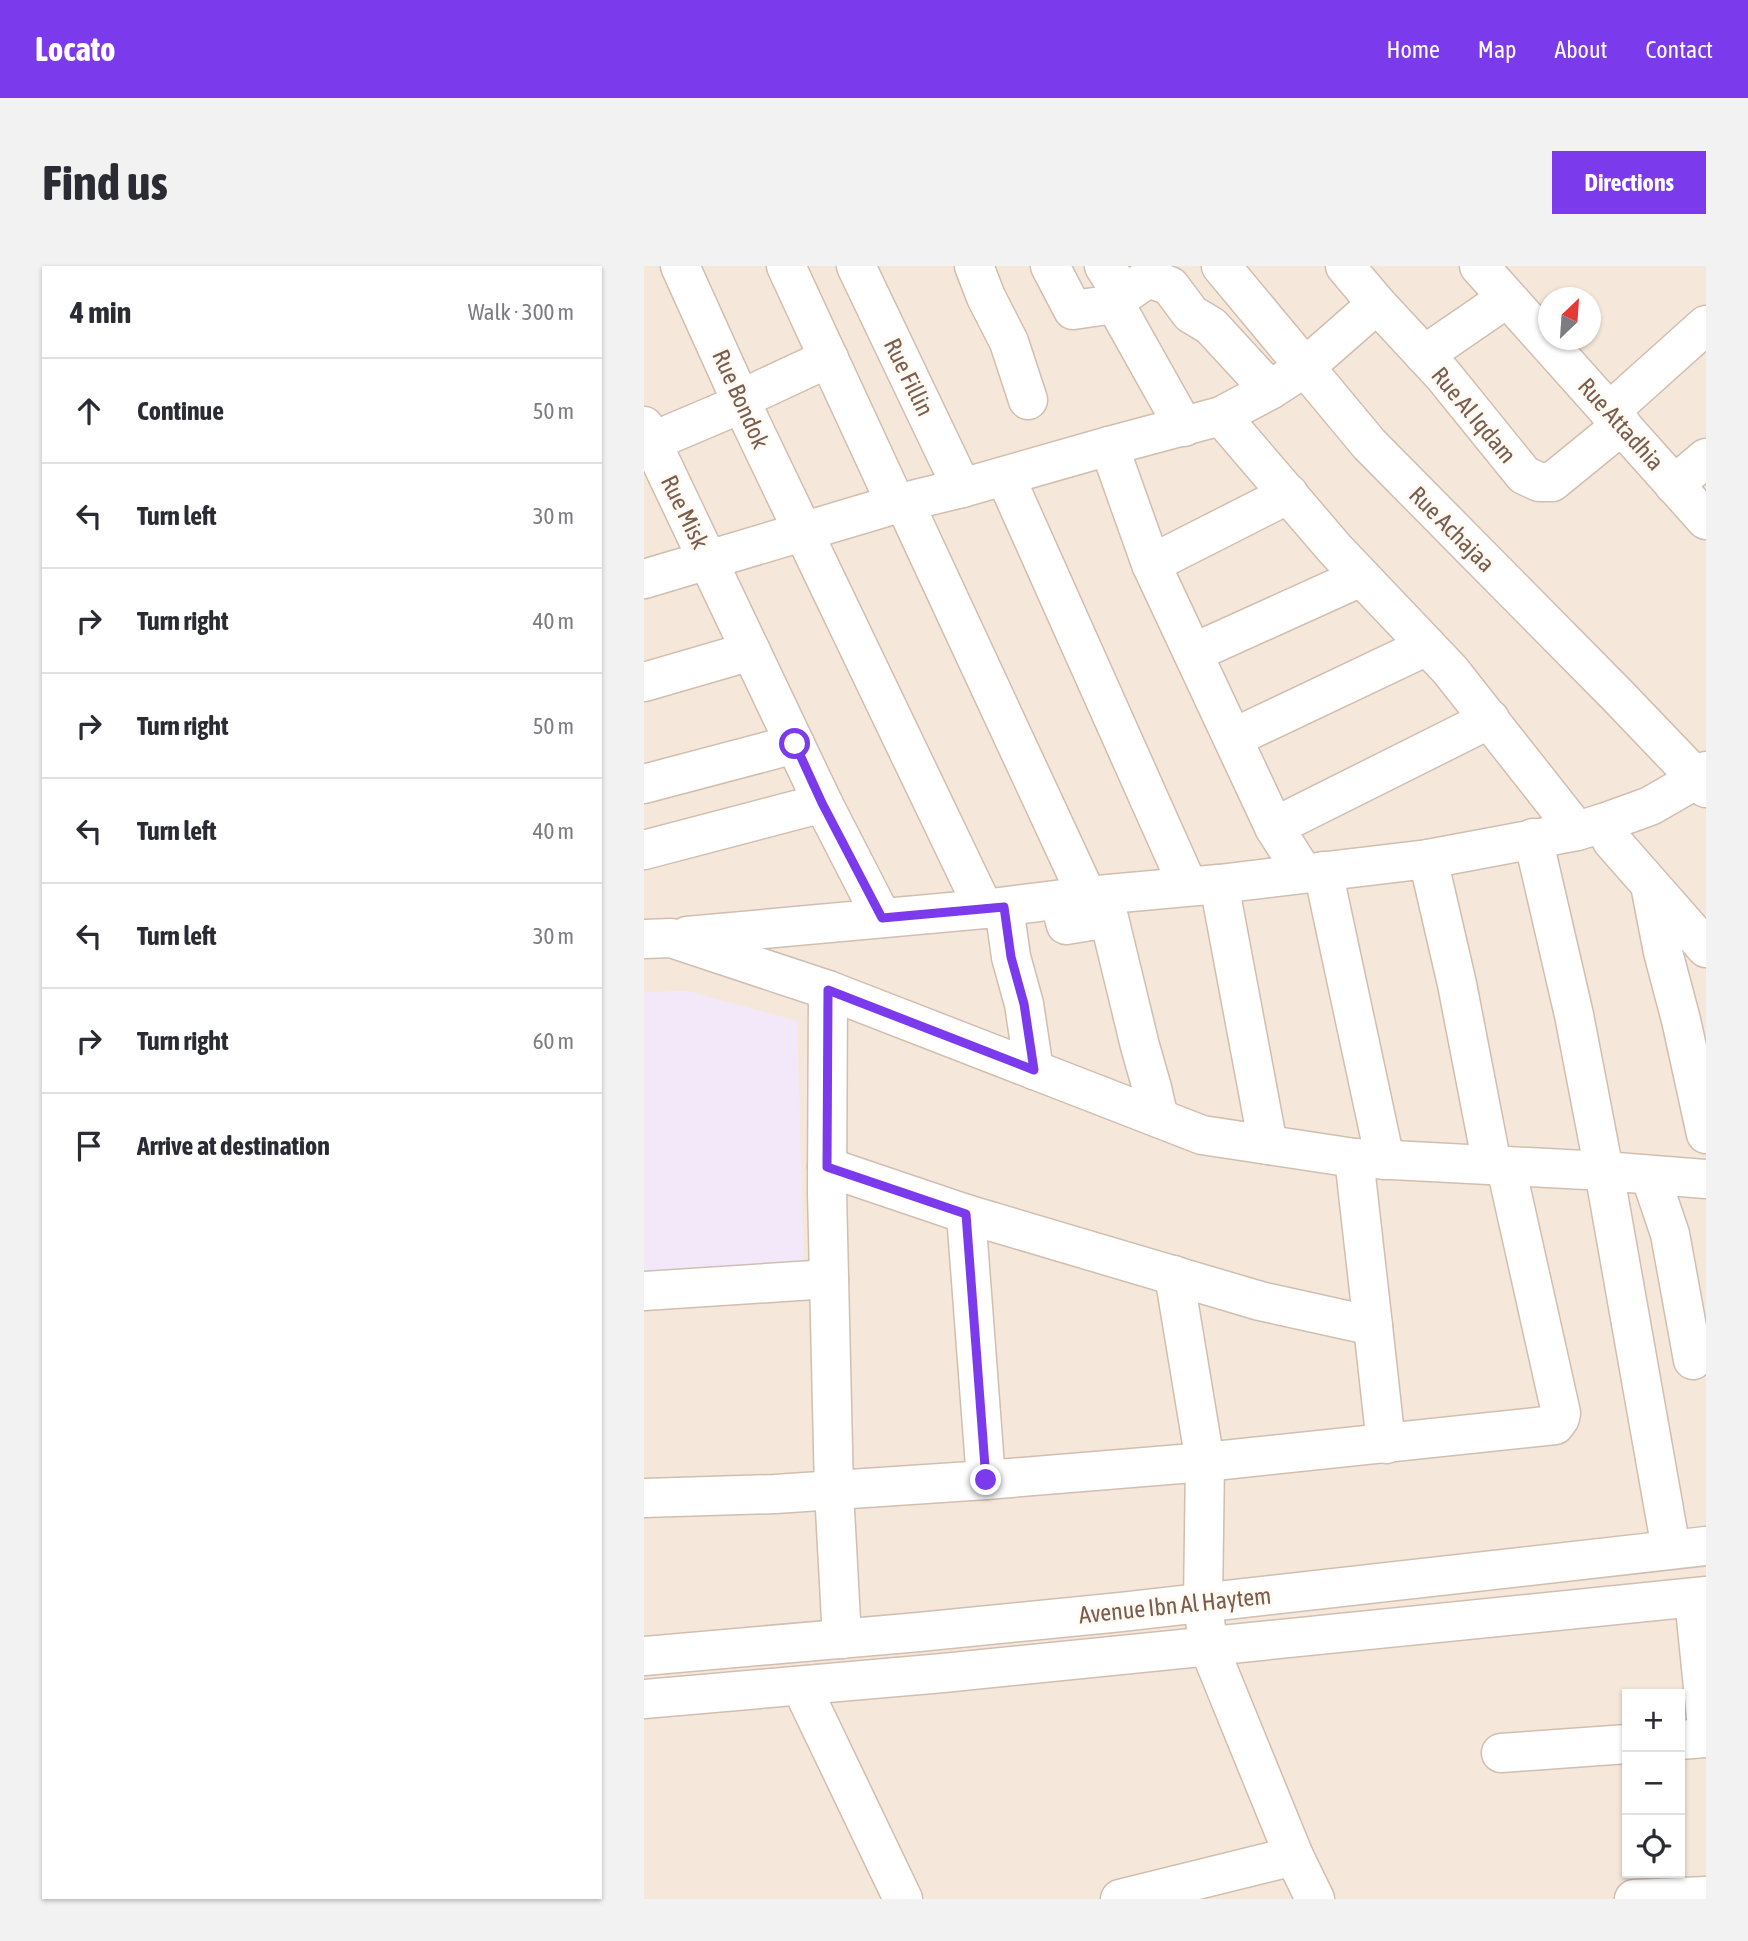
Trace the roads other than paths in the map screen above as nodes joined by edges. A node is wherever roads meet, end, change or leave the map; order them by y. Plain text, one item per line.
1 (680, 266) edge
2 (786, 266) edge
3 (856, 266) edge
4 (974, 266) edge
5 (1050, 266) edge
6 (1104, 266) edge
7 (1221, 266) edge
8 (1345, 266) edge
9 (1499, 278) edge
10 (1377, 304) junction
11 (1706, 325) edge
12 (1424, 355) junction
13 (829, 358) junction
14 (1304, 368) junction
15 (1270, 390) junction
16 (1028, 400) dead end
17 (742, 401) junction
18 (1222, 416) junction
19 (1615, 418) junction
20 (1184, 427) junction
21 (646, 438) edge
22 (1109, 446) junction
23 (1706, 458) edge
24 (1005, 475) junction
25 (1674, 485) junction
26 (962, 488) junction
27 (1289, 494) junction
28 (900, 503) junction
29 (1706, 520) edge
30 (804, 531) junction
31 (708, 560) junction
32 (1151, 564) junction
33 (1361, 577) junction
34 (644, 579) edge
35 (1427, 646) junction
36 (751, 651) junction
37 (1193, 653) junction
38 (644, 682) edge
39 (1490, 719) junction
40 (1233, 738) junction
41 (795, 744) junction
42 (1703, 779) edge
43 (644, 784) edge
44 (822, 803) junction
45 (1274, 827) junction
46 (1590, 827) junction
47 (1534, 838) junction
48 (644, 850) edge
49 (1428, 859) junction
50 (1313, 872) junction
51 (1203, 885) junction
52 (1650, 885) junction
53 (1073, 898) junction
54 (994, 908) junction
55 (882, 918) junction
56 (657, 938) edge
57 (1706, 948) edge
58 (828, 990) junction
59 (1034, 1070) junction
60 (1159, 1118) junction
61 (1706, 1135) edge
62 (1268, 1145) junction
63 (1370, 1159) junction
64 (1499, 1166) junction
65 (827, 1167) junction
66 (1604, 1171) junction
67 (1650, 1175) junction
68 (1706, 1180) edge
69 (966, 1214) junction
70 (1174, 1275) junction
71 (829, 1279) junction
72 (644, 1291) edge
73 (1373, 1326) junction
74 (1699, 1359) edge
75 (1639, 1363) junction
76 (1386, 1444) junction
77 (1205, 1462) junction
78 (986, 1480) junction
79 (834, 1490) junction
80 (644, 1498) edge
81 (1689, 1548) edge
82 (1700, 1597) edge
83 (1202, 1603) junction
84 (842, 1639) junction
85 (1208, 1645) junction
86 (644, 1656) edge
87 (801, 1686) junction
88 (644, 1699) edge
89 (1706, 1717) edge
90 (1706, 1738) edge
91 (1685, 1740) edge
92 (1622, 1744) edge
93 (1501, 1753) dead end
94 (1294, 1856) junction
95 (1706, 1896) edge
96 (903, 1899) edge
97 (1120, 1899) edge
98 (1315, 1899) edge
99 (1634, 1899) edge

1 - 17 street, Rue Bondok
2 - 13 street
3 - 26 street, Rue Fillin
4 - 16 street
5 - 20 street
6 - 15 street
7 - 14 street, Rue Achajaa
8 - 10 street, Rue Al Iqdam
9 - 12 street
9 - 19 street, Rue Attadhia
10 - 12 street, Rue Al Iqdam
10 - 14 street
11 - 19 street, Rue Al Iqdam
12 - 19 street, Rue Al Iqdam
13 - 17 street
13 - 28 street
14 - 15 street
14 - 42 street, Rue Achajaa
15 - 18 street
17 - 21 street
17 - 30 street, Rue Bondok
18 - 20 street
18 - 27 street
19 - 25 street, Rue Attadhia
20 - 22 street
21 - 31 street, Rue Misk
22 - 24 street
22 - 32 street
23 - 25 street
24 - 26 street
24 - 51 street
25 - 29 street, Rue Attadhia
26 - 28 street
27 - 32 street
27 - 33 street
28 - 30 street
28 - 53 street
30 - 31 street
30 - 54 street, Rue Bondok
31 - 34 street
31 - 36 street, Rue Misk
32 - 37 street
33 - 35 street
33 - 37 street
35 - 39 street
35 - 40 street
36 - 38 street
36 - 41 street, Rue Misk
37 - 40 street
39 - 45 street
39 - 46 street
40 - 45 street
41 - 43 street
41 - 44 street, Rue Misk
42 - 46 street
44 - 48 street
44 - 55 street, Rue Misk
45 - 50 street
46 - 47 street
46 - 52 street
47 - 49 street
47 - 66 street
49 - 50 street
49 - 64 street
50 - 51 street
50 - 63 street
51 - 53 street
51 - 62 street
52 - 57 street
52 - 61 street
53 - 54 street
53 - 60 street
54 - 55 street
54 - 59 street, Rue Bondok
55 - 56 street
56 - 58 street
58 - 59 street
58 - 65 street
59 - 60 street
60 - 62 street
62 - 63 street
63 - 64 street
63 - 73 street
64 - 66 street
64 - 76 street
65 - 69 street
65 - 71 street
66 - 67 street
66 - 75 street
67 - 68 street
67 - 74 street
69 - 70 street
69 - 78 street
70 - 73 street
70 - 77 street
71 - 72 street
71 - 79 street
73 - 76 street
74 - 75 street
75 - 81 street
76 - 77 street
77 - 78 street
77 - 83 street
78 - 79 street
79 - 80 street
79 - 84 street
81 - 83 street, Avenue Ibn Al Haytem
82 - 85 street, Avenue Ibn Al Haytem
82 - 89 street
83 - 84 street, Avenue Ibn Al Haytem
83 - 85 street
84 - 86 street, Avenue Ibn Al Haytem
85 - 87 street, Avenue Ibn Al Haytem
85 - 94 street
87 - 88 street, Avenue Ibn Al Haytem
87 - 96 street
90 - 91 street
92 - 93 street
94 - 97 street
94 - 98 street
95 - 99 street

